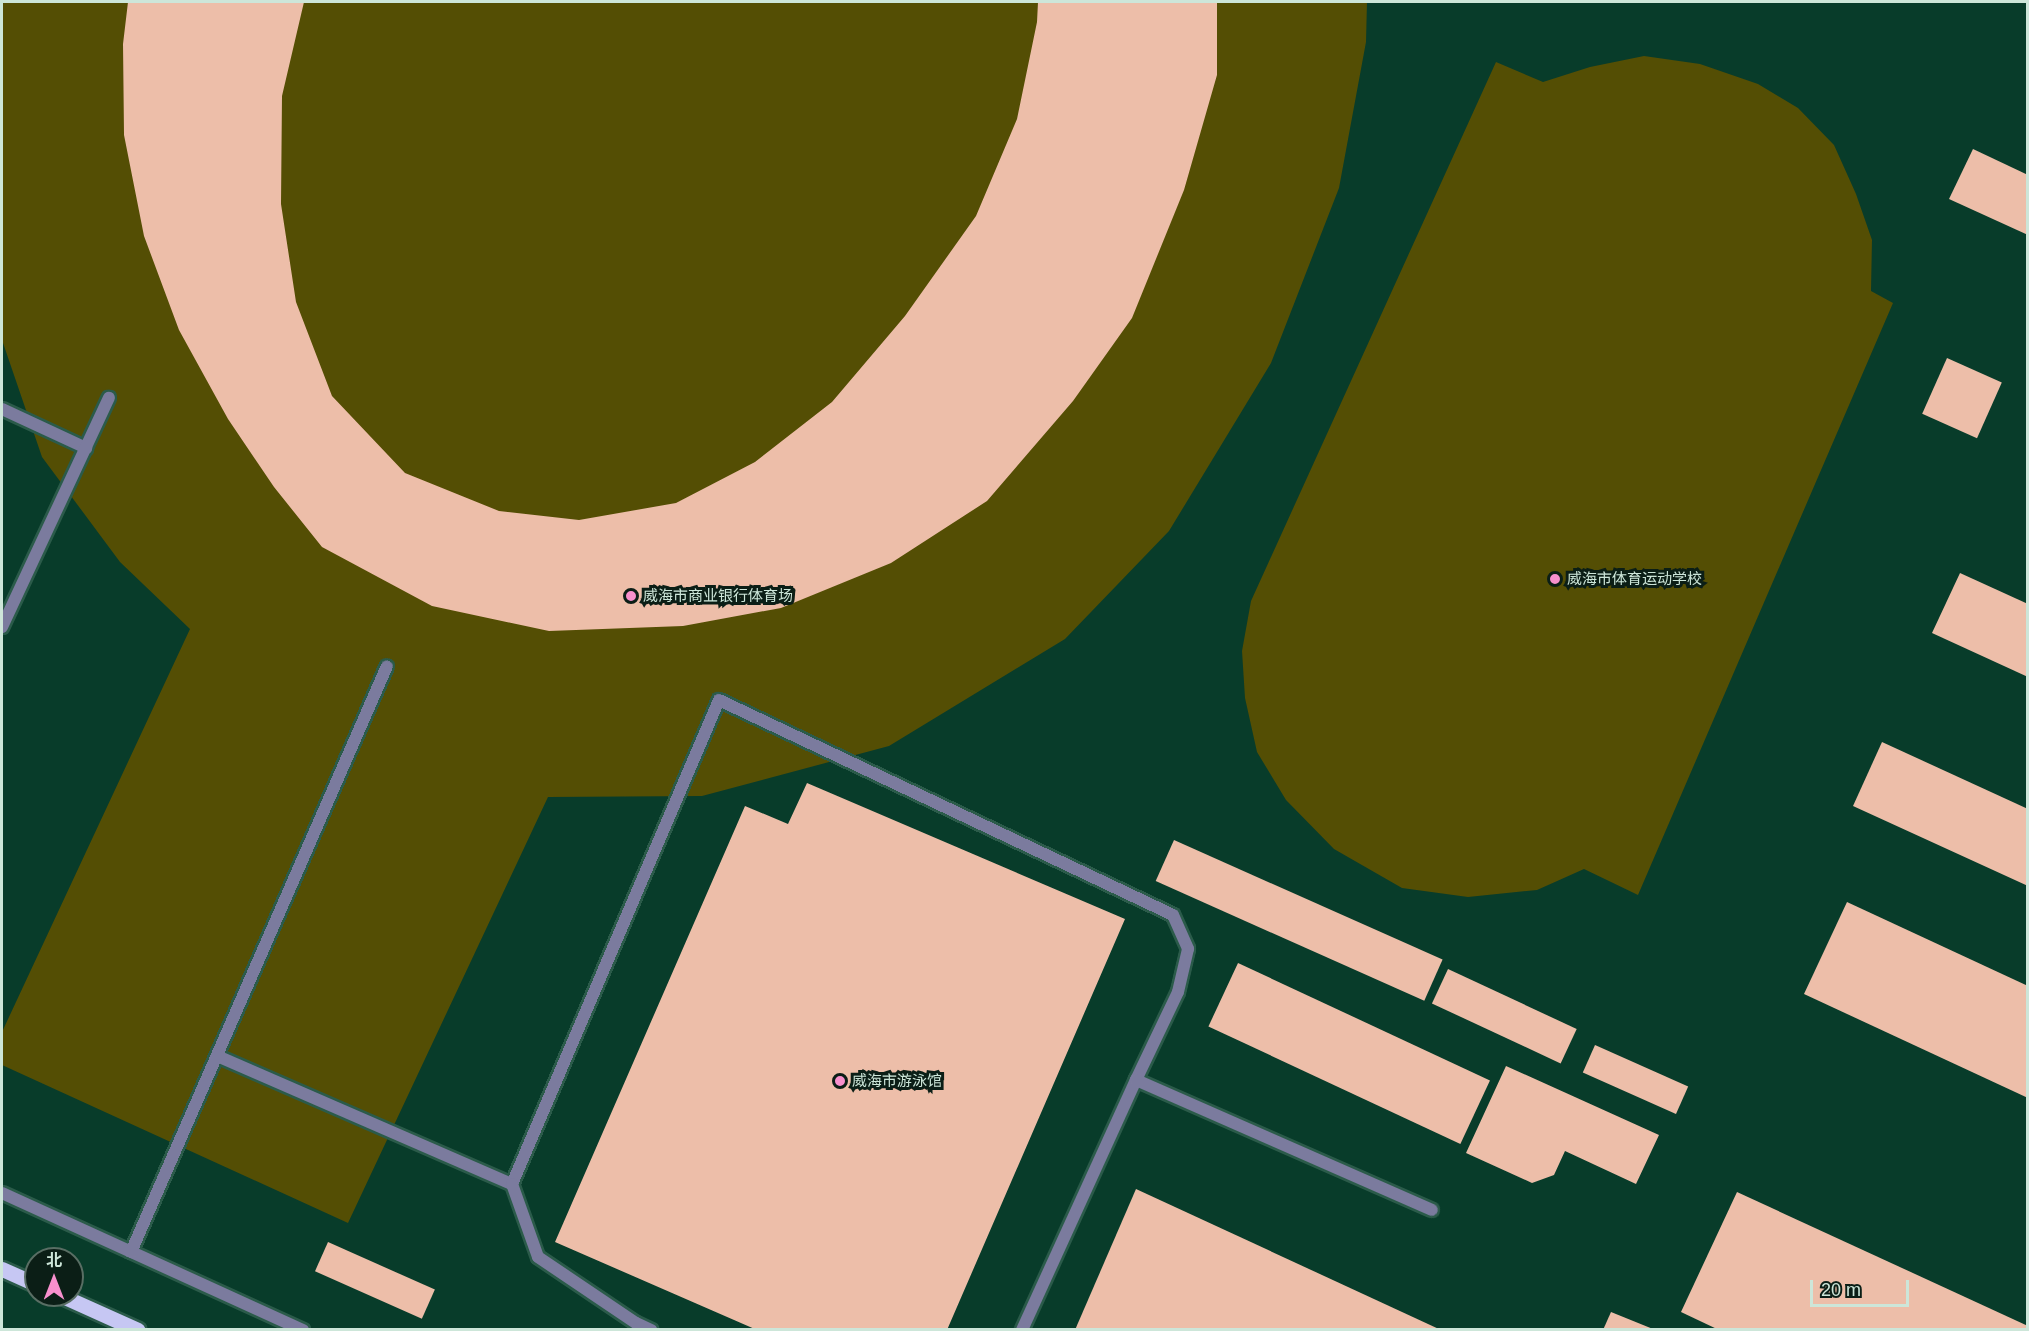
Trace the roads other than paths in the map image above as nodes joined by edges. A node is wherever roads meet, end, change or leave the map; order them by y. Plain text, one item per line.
1 (109, 398) dead end
2 (2, 409) edge
3 (86, 448) junction
4 (2, 627) edge
5 (387, 666) dead end
6 (217, 1056) junction
7 (1136, 1080) junction
8 (512, 1184) junction
9 (2, 1194) edge
10 (1432, 1210) dead end
11 (131, 1252) junction
12 (2, 1269) edge
13 (24, 1279) edge
14 (84, 1305) edge
15 (138, 1329) edge
16 (303, 1329) edge
17 (651, 1329) edge
18 (1022, 1329) edge

1 - 3 lane
2 - 3 lane
3 - 4 lane
5 - 6 lane
6 - 8 lane
6 - 11 lane
7 - 8 lane
7 - 10 lane
7 - 18 lane
8 - 17 lane
9 - 11 lane
11 - 16 lane
12 - 13 main road
14 - 15 main road

